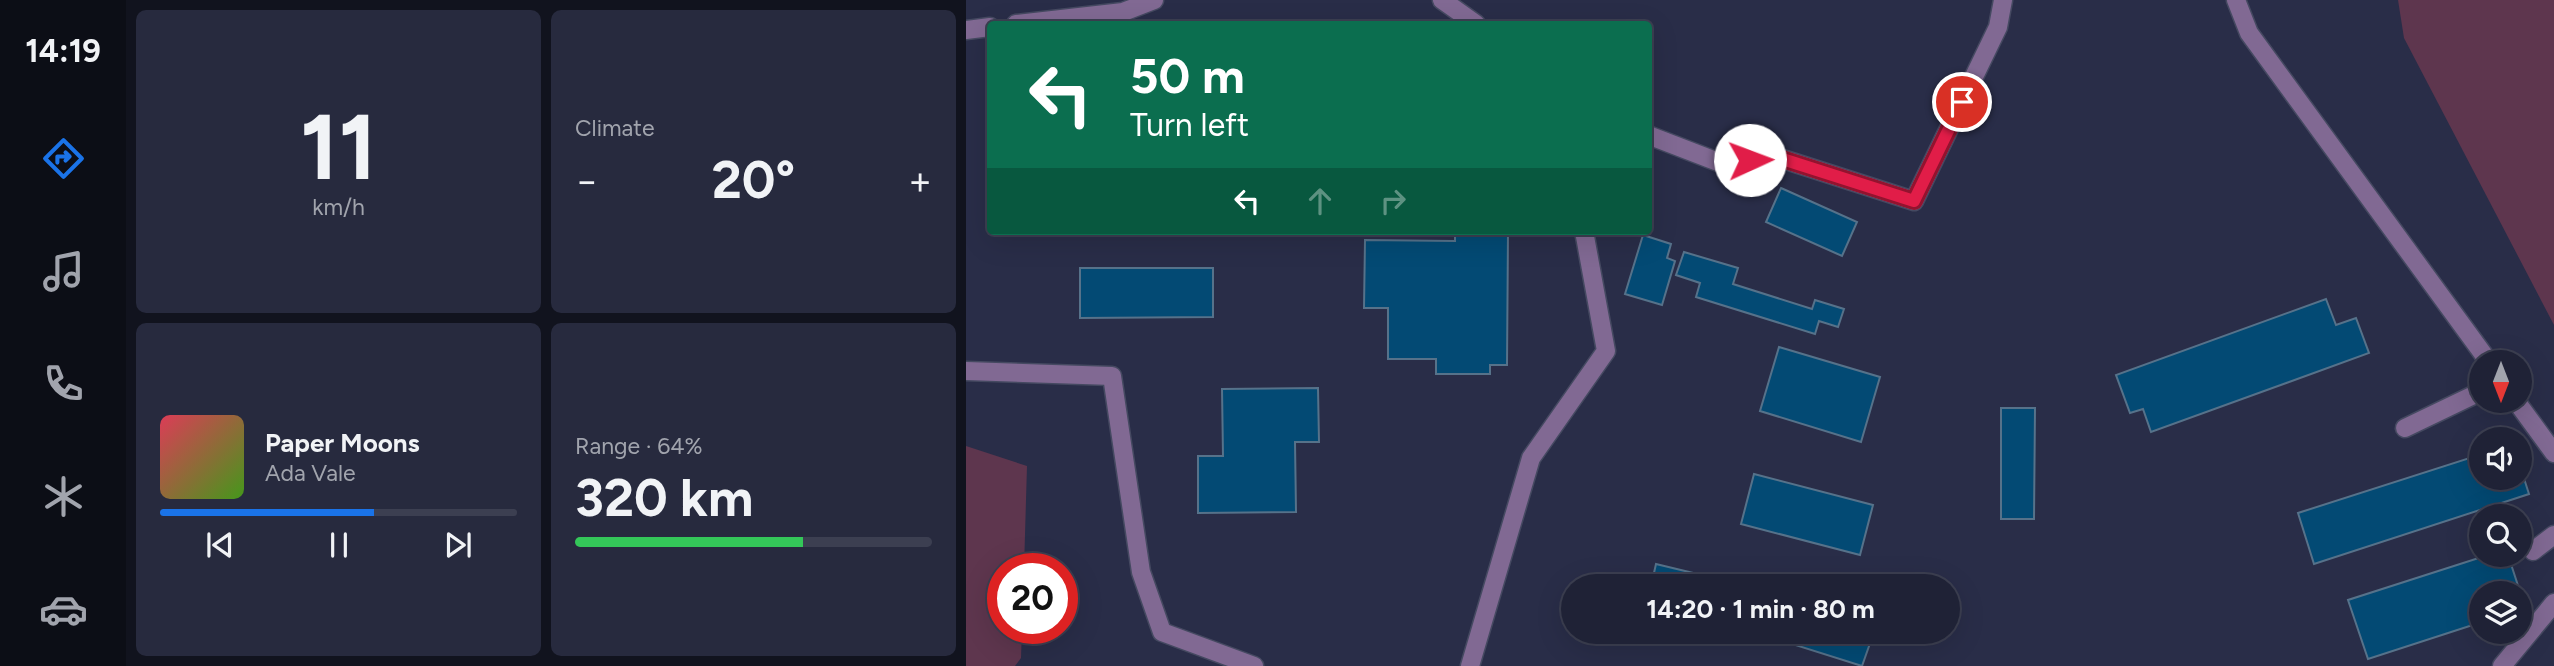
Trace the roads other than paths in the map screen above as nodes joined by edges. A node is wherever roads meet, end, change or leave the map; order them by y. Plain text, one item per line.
1 (1154, 0) edge
2 (1441, 0) edge
3 (2003, 0) edge
4 (2236, 0) edge
5 (1043, 21) edge
6 (1472, 21) edge
7 (987, 27) edge
8 (966, 30) edge
9 (1652, 137) edge
10 (1585, 235) edge
11 (2479, 350) edge
12 (966, 372) edge
13 (2469, 397) edge
14 (2525, 413) edge
15 (2405, 428) dead end
16 (2554, 453) edge
17 (2554, 535) edge
18 (2533, 551) dead end
19 (2554, 603) edge
20 (1254, 666) edge
21 (1470, 666) edge
22 (2502, 666) edge

1 - 5 lane
2 - 6 lane
3 - 9 lane
4 - 11 lane
7 - 8 lane
10 - 21 lane
12 - 20 lane
13 - 15 lane
14 - 16 lane
17 - 18 lane
19 - 22 lane

